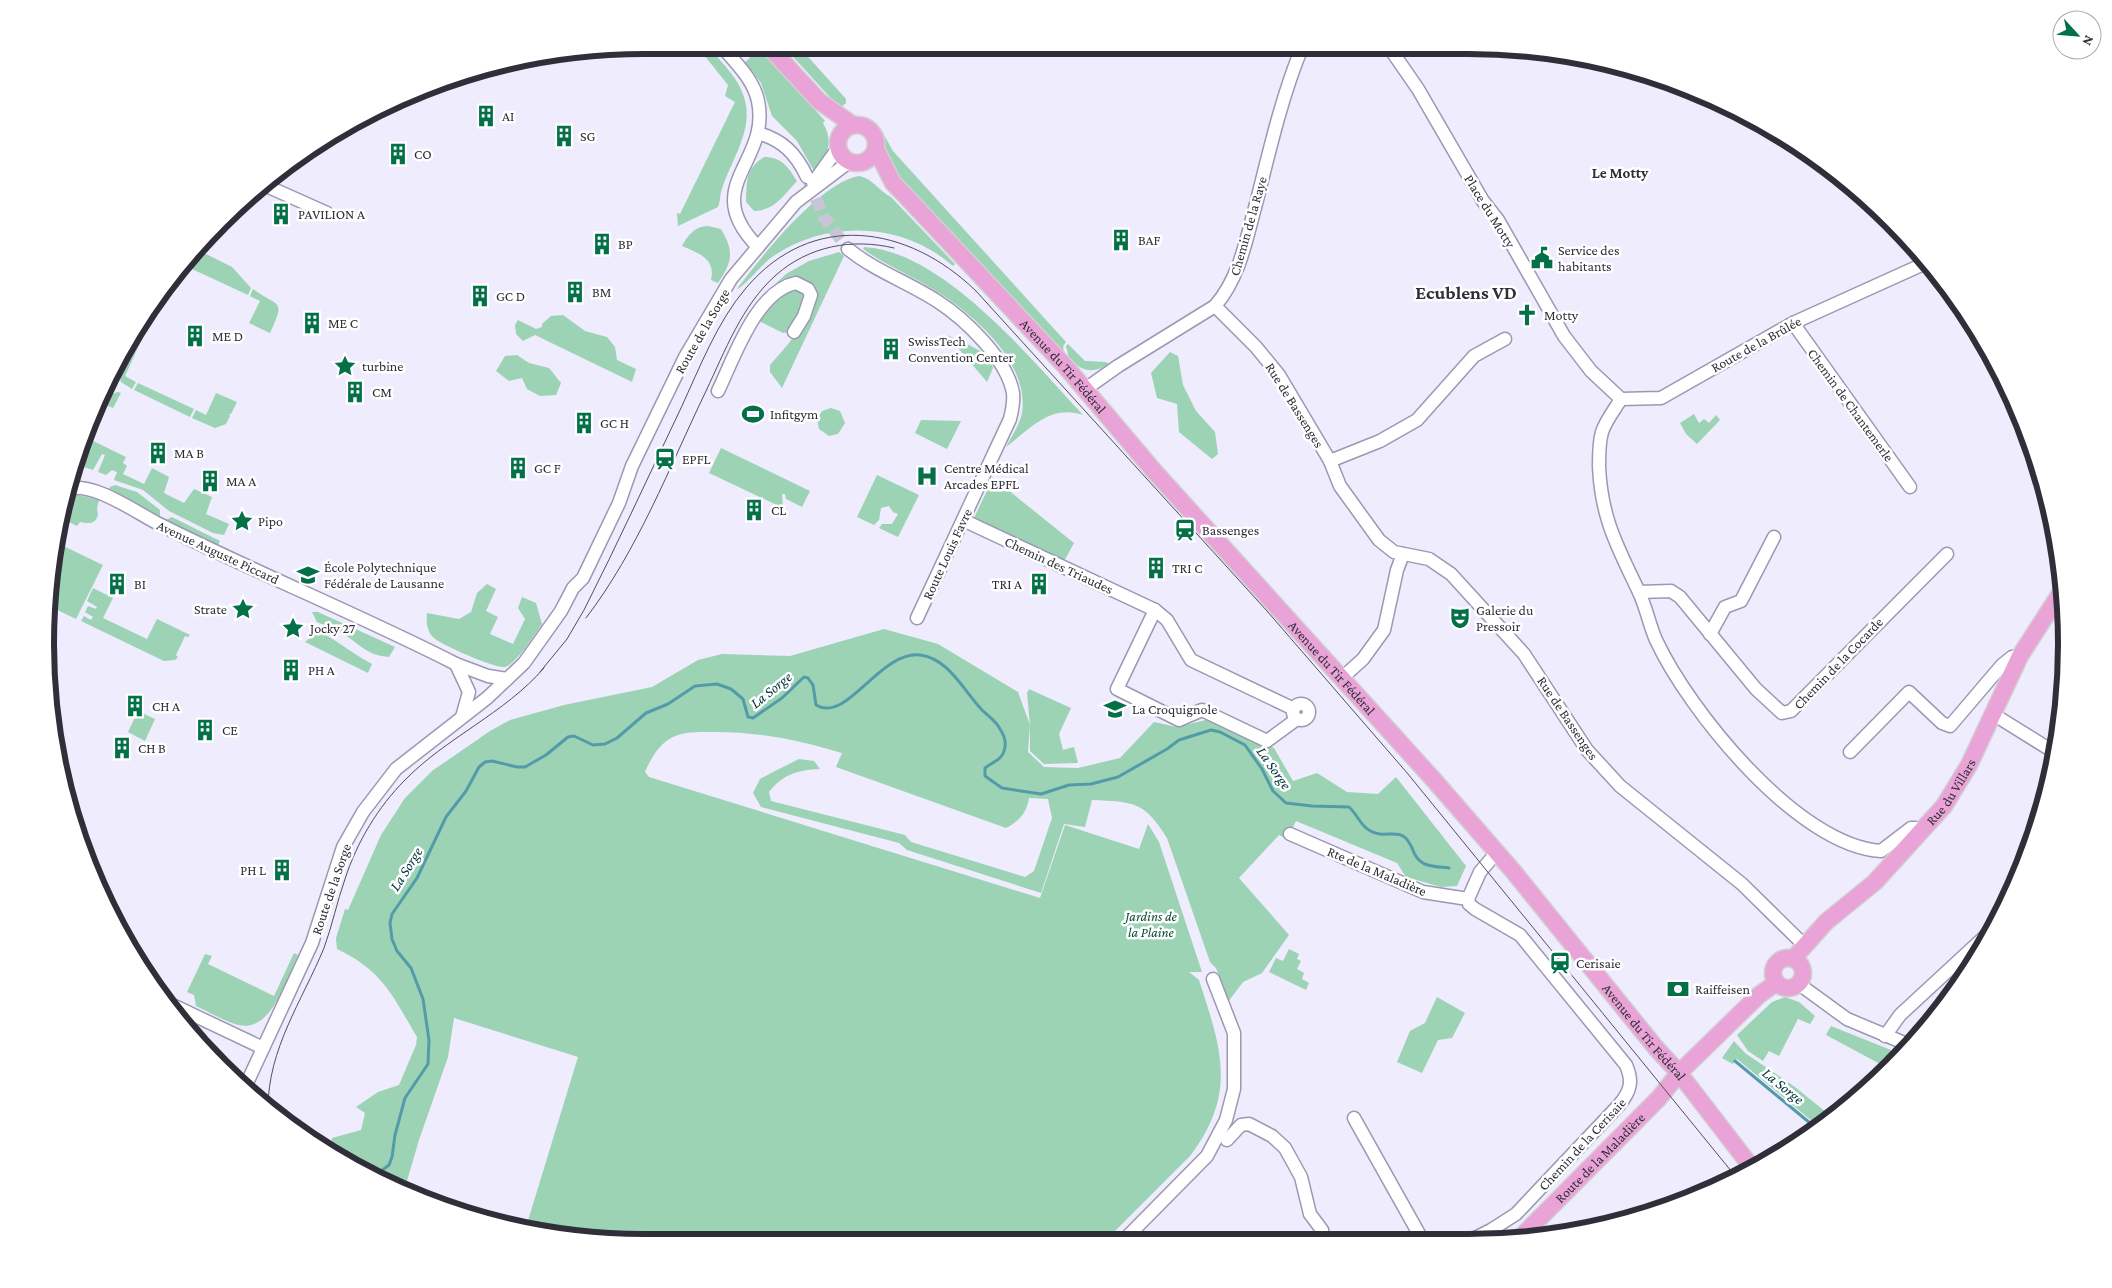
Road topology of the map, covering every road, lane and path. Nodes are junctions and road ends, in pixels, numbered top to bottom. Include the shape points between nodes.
1 (728, 54) edge
2 (776, 54) edge
3 (1301, 54) edge
4 (1394, 54) edge
5 (818, 101) junction
6 (853, 126) junction
7 (758, 133) junction
8 (838, 143) junction
9 (876, 149) junction
10 (854, 163) junction
11 (807, 177) tunnel mouth
12 (893, 183) junction
13 (270, 188) edge
14 (805, 193) junction
15 (327, 213) dead end
16 (758, 247) junction
17 (848, 250) tunnel mouth
18 (1920, 265) edge
19 (1215, 306) junction
20 (1793, 323) junction
21 (794, 332) dead end
22 (1505, 339) dead end
23 (1084, 390) junction
24 (718, 391) dead end
25 (1621, 399) junction
26 (1330, 461) junction
27 (1910, 487) dead end
28 (75, 488) edge
29 (963, 520) junction
30 (1774, 537) dead end
31 (1403, 554) junction
32 (1946, 554) dead end
33 (1639, 592) junction
34 (2056, 599) edge
35 (1153, 609) junction
36 (917, 618) dead end
37 (1710, 634) junction
38 (2020, 656) junction
39 (456, 664) junction
40 (1342, 678) junction
41 (507, 679) junction
42 (1993, 714) junction
43 (462, 717) junction
44 (2049, 749) edge
45 (1850, 752) dead end
46 (1922, 833) junction
47 (1290, 834) dead end
48 (1497, 852) junction
49 (1468, 899) junction
50 (1804, 944) junction
51 (1975, 946) edge
52 (1793, 958) junction
53 (1212, 979) dead end
54 (1776, 983) junction
55 (1799, 984) junction
56 (181, 1009) edge
57 (1885, 1036) junction
58 (1903, 1043) edge
59 (263, 1048) junction
60 (1679, 1073) junction
61 (248, 1081) edge
62 (1354, 1118) dead end
63 (1227, 1140) dead end
64 (1748, 1163) edge
65 (1527, 1231) edge
66 (1130, 1234) edge
67 (1319, 1234) edge
68 (1419, 1234) edge
69 (1483, 1234) edge

1 - 7 street via 754,89 758,102
2 - 5 main road
3 - 19 street, Chemin de la Raye via 1235,276
4 - 25 street, Place du Motty via 1418,89 1483,201 1498,220 1564,336 1591,371
5 - 6 main road
5 - 8 main road
6 - 8 main road via 846,129
6 - 9 main road via 863,126 872,132
7 - 11 street via 783,143 801,163
7 - 16 street via 740,173 733,204 739,225
8 - 10 main road via 842,156
8 - 14 street, Route de la Sorge
9 - 10 main road via 872,157
9 - 12 main road, Avenue du Tir Fédéral
10 - 12 main road, Avenue du Tir Fédéral
10 - 14 street, Route de la Sorge
12 - 23 main road, Avenue du Tir Fédéral
13 - 15 street
14 - 16 street, Route de la Sorge
16 - 41 street, Route de la Sorge via 731,279 685,357 623,486 601,520 561,611 524,663
17 - 29 street, Route Louis Favre via 937,301 955,315 992,353 1011,385 1010,419
18 - 20 street, Route de la Brûlée
19 - 23 street, Chemin de la Raye
19 - 26 street, Rue de Bassenges via 1256,347 1278,375
20 - 25 street, Route de la Brûlée via 1661,398
20 - 27 street, Chemin de Chantemerle
21 - 24 street via 811,295 808,288 794,283 781,290 753,318
22 - 26 street via 1474,356 1417,420 1380,441
23 - 40 main road, Avenue du Tir Fédéral
25 - 33 street via 1602,432 1600,482 1609,528
26 - 31 street, Rue de Bassenges via 1340,486 1368,527 1394,552
28 - 39 street, Avenue Auguste Piccard via 104,495
29 - 35 street, Chemin des Triaudes
29 - 36 street, Route Louis Favre
30 - 37 street via 1741,601 1725,607
31 - 40 street via 1384,630 1363,659
31 - 50 street, Rue de Bassenges via 1429,559 1462,585 1529,661 1587,750 1614,779 1742,884
32 - 37 street, Chemin de la Cocarde via 1792,711 1782,712 1756,689
33 - 37 street, Chemin de la Cocarde via 1654,590 1675,594
33 - 46 street via 1656,640 1692,701 1750,770 1781,798 1843,842 1881,851 1911,828
34 - 38 main road, Rue du Villars
35 - 35 street, Chemin des Triaudes via 1167,620 1191,660 1295,714 1267,741 1202,710 1179,720 1116,689
38 - 42 main road, Rue du Villars
38 - 45 street via 2012,657 2002,665 1950,726 1942,723 1908,692
39 - 41 street, Avenue Auguste Piccard
39 - 43 street via 468,692
40 - 48 main road, Avenue du Tir Fédéral
41 - 43 street, Route de la Sorge
42 - 44 street
42 - 46 main road, Rue du Villars via 1958,785
43 - 59 street, Route de la Sorge via 396,769 354,827 334,871 312,943
46 - 50 main road, Rue du Villars via 1875,882
47 - 49 street, Rte de la Maladière via 1423,892
48 - 49 street via 1480,872
48 - 60 main road, Avenue du Tir Fédéral
49 - 69 street, Chemin de la Cerisaie via 1475,909 1520,935 1619,1054 1631,1084 1628,1095 1508,1221
50 - 52 main road, Rue du Villars
51 - 57 street via 1900,1015
52 - 54 main road via 1783,958 1775,964 1772,974
52 - 55 main road via 1803,970
53 - 66 street via 1234,1033 1234,1089 1226,1120 1207,1156
54 - 55 main road via 1787,988
54 - 60 main road via 1759,995
55 - 57 street via 1847,1019
56 - 59 street
57 - 58 street
59 - 61 street, Route de la Sorge
60 - 64 main road, Avenue du Tir Fédéral
60 - 65 main road, Route de la Maladière via 1659,1098
62 - 68 street
63 - 67 street via 1241,1125 1249,1124 1272,1136 1285,1148 1301,1178 1310,1214

